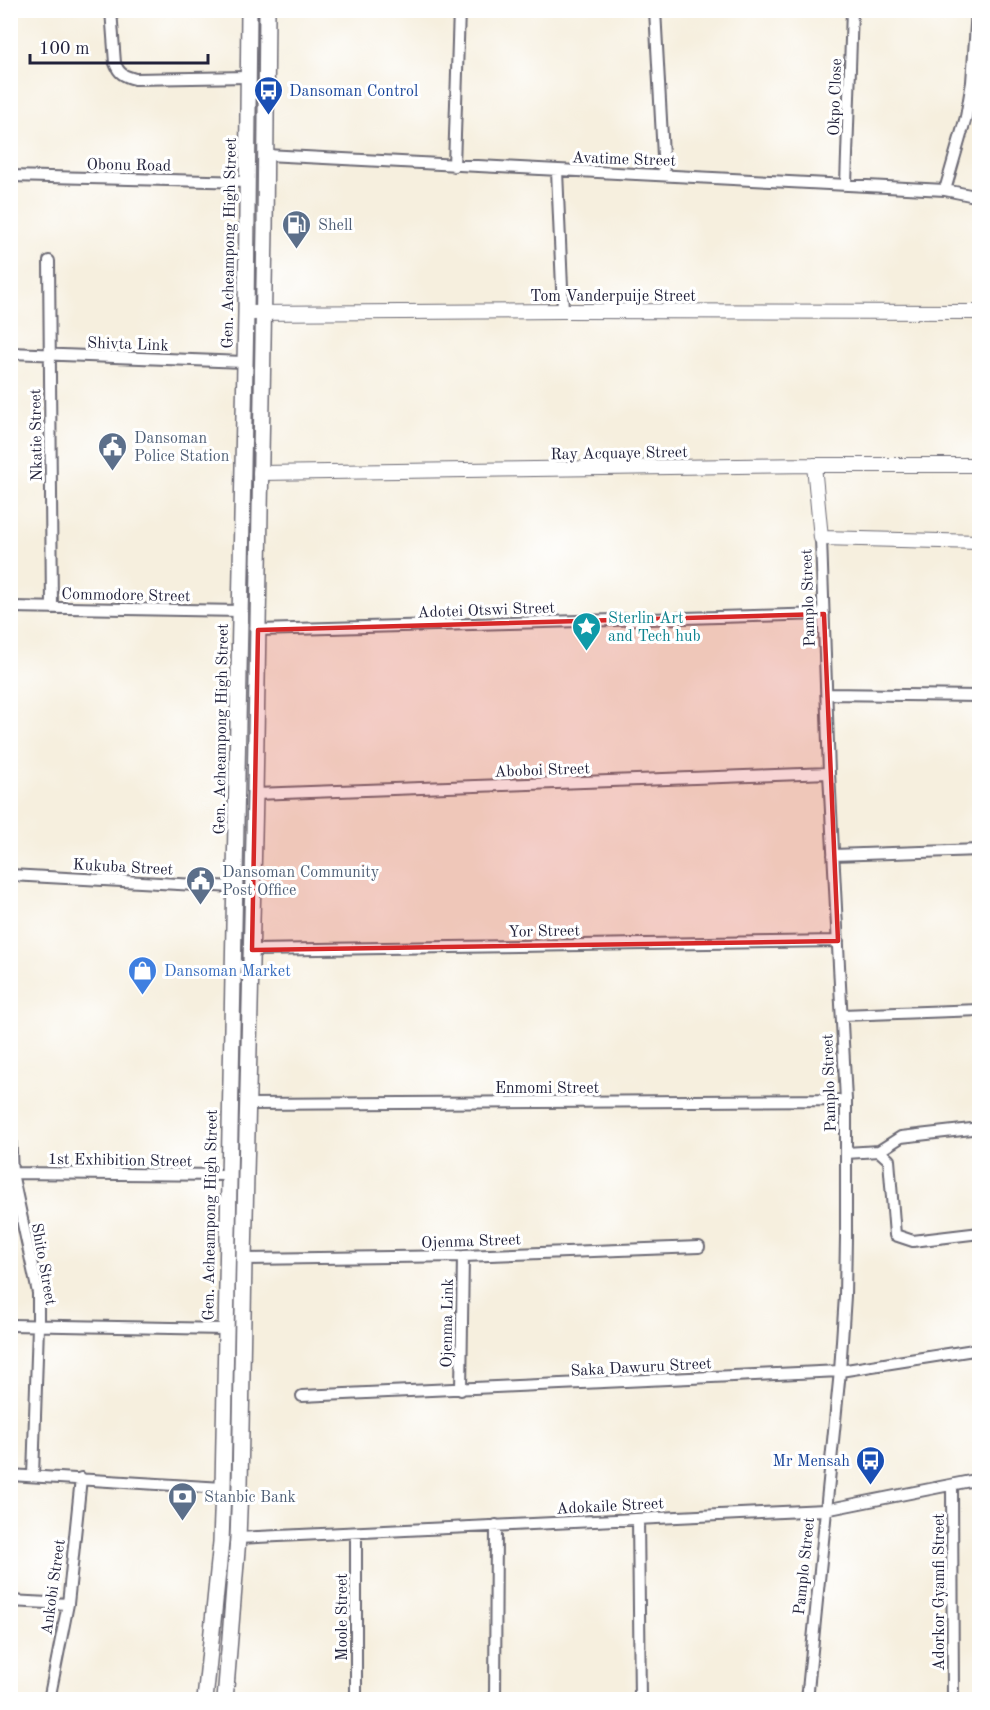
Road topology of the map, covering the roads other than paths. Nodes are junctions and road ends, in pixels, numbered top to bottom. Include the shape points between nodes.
1 (111, 10) edge
2 (249, 10) edge
3 (267, 10) edge
4 (459, 10) edge
5 (655, 10) edge
6 (852, 10) edge
7 (977, 10) edge
8 (248, 77) junction
9 (266, 155) junction
10 (454, 166) junction
11 (556, 171) junction
12 (664, 174) junction
13 (10, 176) edge
14 (248, 182) junction
15 (846, 184) junction
16 (945, 190) junction
17 (980, 197) edge
18 (49, 261) dead end
19 (563, 310) junction
20 (980, 312) edge
21 (246, 313) junction
22 (264, 313) junction
23 (10, 353) edge
24 (49, 355) junction
25 (244, 362) junction
26 (814, 465) junction
27 (980, 465) edge
28 (260, 473) junction
29 (821, 538) junction
30 (980, 542) edge
31 (10, 608) edge
32 (52, 608) junction
33 (241, 611) junction
34 (824, 614) junction
35 (258, 630) junction
36 (827, 694) junction
37 (980, 696) edge
38 (829, 773) junction
39 (255, 794) junction
40 (980, 850) edge
41 (833, 855) junction
42 (10, 875) edge
43 (234, 887) junction
44 (838, 941) junction
45 (252, 950) junction
46 (980, 1010) edge
47 (842, 1015) junction
48 (846, 1100) junction
49 (248, 1104) junction
50 (980, 1128) edge
51 (10, 1131) edge
52 (879, 1151) junction
53 (846, 1153) junction
54 (11, 1173) edge
55 (228, 1175) junction
56 (980, 1233) edge
57 (699, 1247) dead end
58 (463, 1256) junction
59 (244, 1259) junction
60 (10, 1325) edge
61 (39, 1326) junction
62 (225, 1329) junction
63 (980, 1348) edge
64 (840, 1371) junction
65 (461, 1390) junction
66 (302, 1396) dead end
67 (10, 1475) edge
68 (33, 1476) junction
69 (81, 1479) junction
70 (980, 1479) edge
71 (952, 1485) junction
72 (223, 1488) junction
73 (825, 1510) junction
74 (638, 1519) junction
75 (496, 1525) junction
76 (356, 1534) junction
77 (238, 1538) junction
78 (10, 1601) edge
79 (68, 1604) junction
80 (49, 1700) edge
81 (205, 1700) edge
82 (225, 1700) edge
83 (356, 1700) edge
84 (495, 1700) edge
85 (640, 1700) edge
86 (807, 1700) edge
87 (953, 1700) edge

1 - 8 street via 115,63 123,76
2 - 8 main road, Gen. Acheampong High Street
3 - 9 main road
4 - 10 street
5 - 12 street
6 - 15 street, Okpo Close
7 - 16 street via 966,117
8 - 14 main road, Gen. Acheampong High Street
9 - 10 street, Avatime Street
9 - 22 main road
10 - 11 street, Avatime Street
11 - 12 street, Avatime Street
11 - 19 street
12 - 15 street, Avatime Street
13 - 14 street, Obonu Road
14 - 21 main road, Gen. Acheampong High Street
15 - 16 street, Avatime Street
16 - 17 street, Avatime Street
18 - 24 street, Nkatie Street
19 - 20 street, Tom Vanderpuije Street
19 - 22 street, Tom Vanderpuije Street
21 - 22 street, Tom Vanderpuije Street
21 - 25 main road, Gen. Acheampong High Street
22 - 28 main road
23 - 24 street, Shivta Link
24 - 25 street, Shivta Link
24 - 32 street, Nkatie Street
25 - 33 main road, Gen. Acheampong High Street
26 - 27 street, Ray Acquaye Street
26 - 28 street, Ray Acquaye Street
26 - 29 street, Pamplo Street
28 - 35 main road
29 - 30 street
29 - 34 street, Pamplo Street
31 - 32 street, Commodore Street
32 - 33 street, Commodore Street
33 - 43 main road, Gen. Acheampong High Street
34 - 35 street, Adotei Otswi Street
34 - 36 street, Pamplo Street
35 - 39 main road
36 - 37 street
36 - 38 street, Pamplo Street
38 - 39 street, Aboboi Street
38 - 41 street, Pamplo Street
39 - 45 main road
40 - 41 street
41 - 44 street, Pamplo Street
42 - 43 street, Kukuba Street
43 - 55 main road, Gen. Acheampong High Street
44 - 45 street, Yor Street
44 - 47 street, Pamplo Street
45 - 49 main road
46 - 47 street
47 - 48 street, Pamplo Street
48 - 49 street, Enmomi Street
48 - 53 street, Pamplo Street
49 - 59 main road
50 - 52 street via 901,1137
51 - 54 street, Shito Street
52 - 53 street
52 - 56 street via 889,1160 895,1235 912,1241
53 - 64 street, Pamplo Street
54 - 55 street, 1st Exhibition Street
54 - 61 street, Shito Street via 38,1293
55 - 62 main road, Gen. Acheampong High Street
57 - 58 street, Ojenma Street
58 - 59 street, Ojenma Street
58 - 65 street, Ojenma Link
59 - 77 main road
60 - 61 street
61 - 62 street
61 - 68 street, Shito Street
62 - 72 main road, Gen. Acheampong High Street
63 - 64 street, Saka Dawuru Street
64 - 65 street, Saka Dawuru Street
64 - 73 street, Pamplo Street
65 - 66 street, Saka Dawuru Street
67 - 68 street
68 - 69 street
69 - 72 street
69 - 79 street, Ankobi Street
70 - 71 street, Adokaile Street
71 - 73 street, Adokaile Street
71 - 87 street, Adorkor Gyamfi Street
72 - 81 main road, Gen. Acheampong High Street
73 - 74 street, Adokaile Street
73 - 86 street, Pamplo Street
74 - 75 street, Adokaile Street
74 - 85 street
75 - 76 street, Adokaile Street
75 - 84 street
76 - 77 street, Adokaile Street
76 - 83 street, Moole Street
77 - 82 main road
78 - 79 street
79 - 80 street, Ankobi Street

